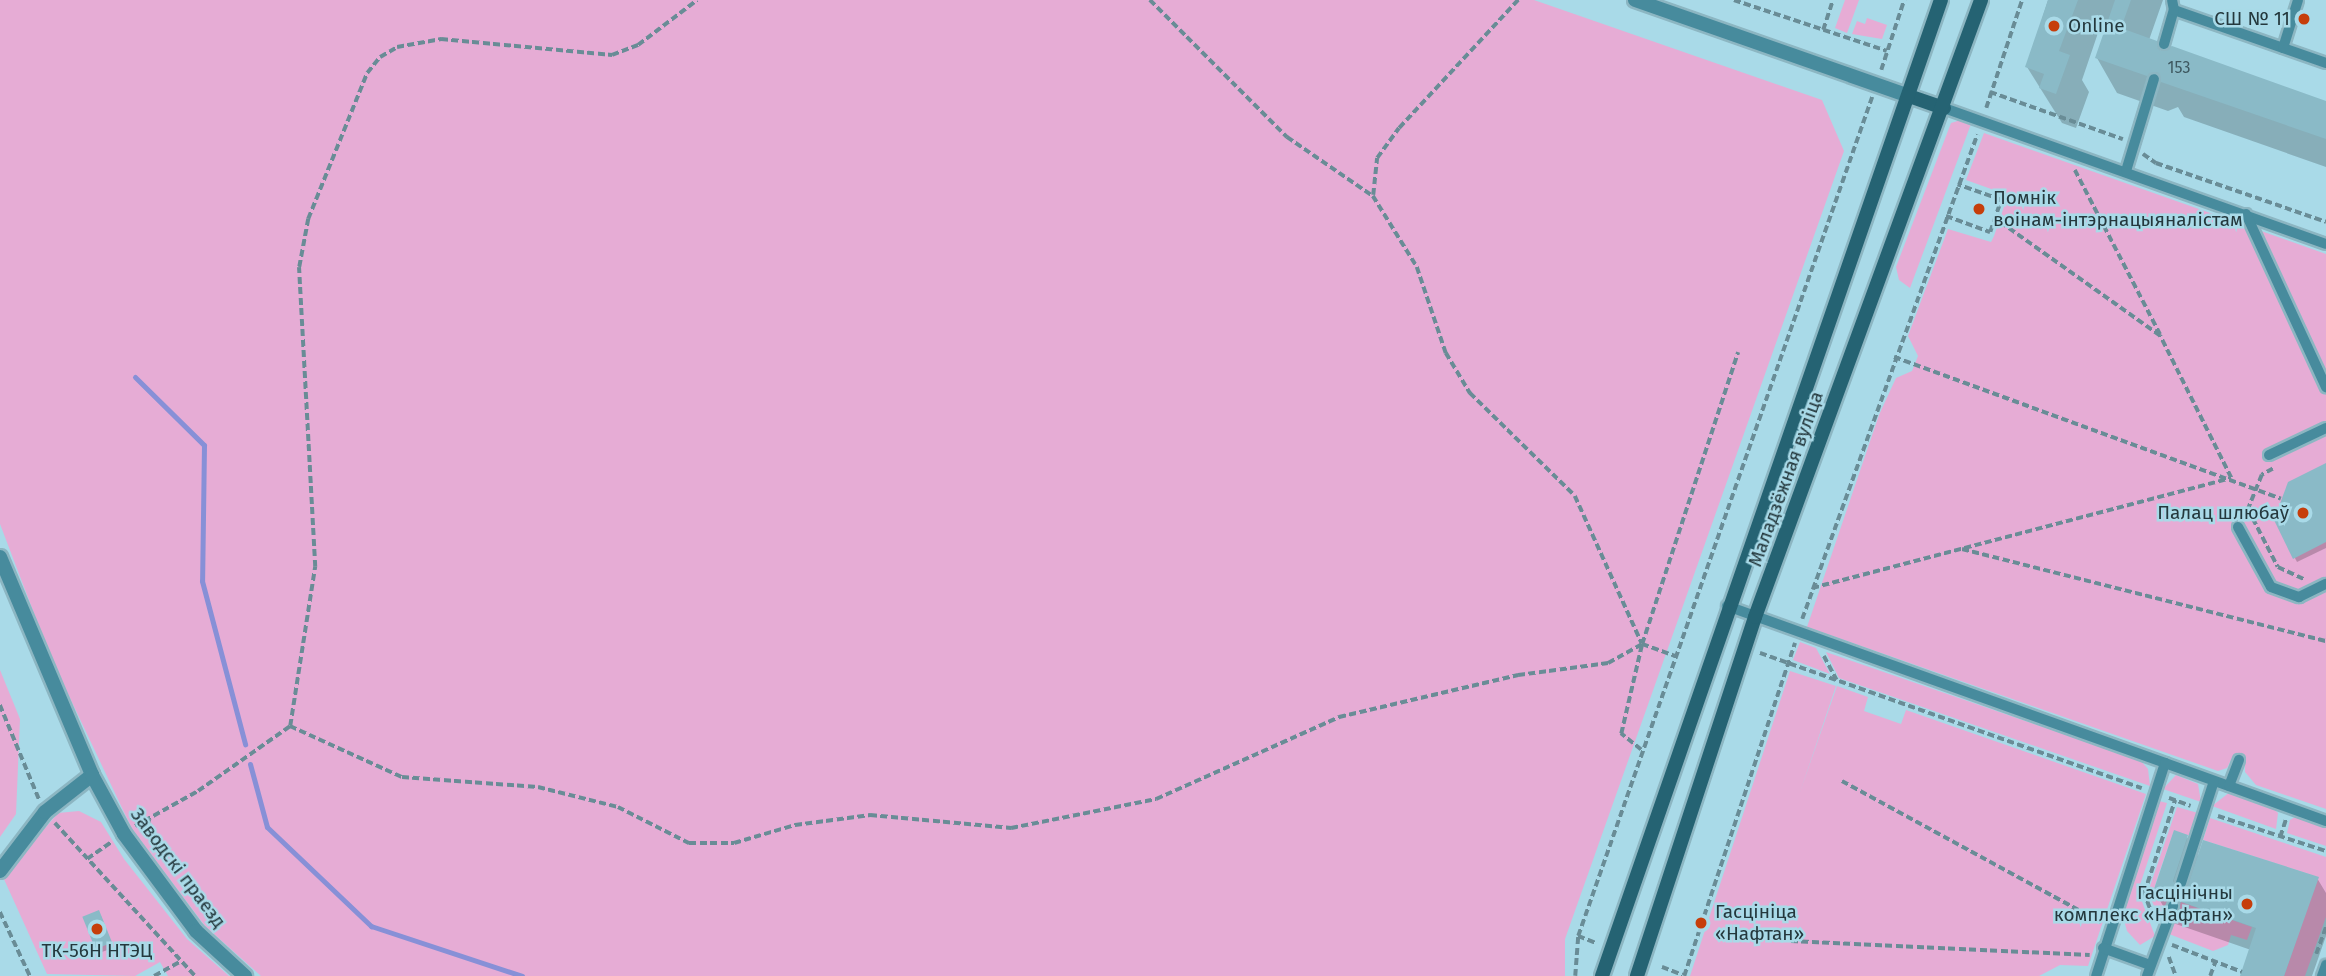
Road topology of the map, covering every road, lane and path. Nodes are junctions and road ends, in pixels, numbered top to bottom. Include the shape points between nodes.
1 (697, 0) edge
2 (1150, 0) edge
3 (1518, 0) edge
4 (1635, 0) edge
5 (1734, 0) edge
6 (1833, 0) edge
7 (1904, 0) edge
8 (1941, 0) edge
9 (1981, 0) edge
10 (2022, 0) edge
11 (2298, 0) edge
12 (1653, 3) edge
13 (2173, 5) edge
14 (1823, 30) junction
15 (2164, 44) dead end
16 (2283, 48) junction
17 (1887, 51) junction
18 (2326, 63) edge
19 (2154, 79) dead end
20 (1876, 84) junction
21 (1990, 92) junction
22 (1909, 96) junction
23 (1944, 108) junction
24 (1982, 121) junction
25 (2133, 147) junction
26 (2072, 164) dead end
27 (2126, 171) junction
28 (1958, 185) junction
29 (1373, 196) junction
30 (2246, 214) junction
31 (1946, 216) junction
32 (1994, 218) junction
33 (2326, 222) edge
34 (2326, 244) edge
35 (2161, 336) junction
36 (1738, 352) dead end
37 (1894, 357) junction
38 (2324, 382) edge
39 (2326, 428) edge
40 (2269, 456) dead end
41 (2284, 465) dead end
42 (2231, 478) junction
43 (2256, 489) junction
44 (2281, 499) dead end
45 (2238, 527) dead end
46 (1961, 549) junction
47 (0, 557) edge
48 (2315, 574) dead end
49 (2326, 584) edge
50 (1812, 588) junction
51 (1727, 606) junction
52 (1755, 617) junction
53 (1798, 633) junction
54 (1814, 639) junction
55 (2326, 641) edge
56 (1642, 644) junction
57 (1745, 647) junction
58 (1675, 656) junction
59 (1788, 664) junction
60 (1838, 682) junction
61 (0, 705) edge
62 (290, 726) junction
63 (1642, 751) junction
64 (2238, 760) dead end
65 (2165, 763) junction
66 (92, 775) junction
67 (1842, 781) dead end
68 (2214, 781) junction
69 (2229, 786) junction
70 (2155, 792) junction
71 (2175, 800) junction
72 (2204, 811) junction
73 (45, 812) junction
74 (2326, 821) edge
75 (124, 834) junction
76 (2326, 851) edge
77 (87, 859) junction
78 (0, 871) edge
79 (2181, 883) dead end
80 (2173, 906) dead end
81 (0, 912) edge
82 (2110, 927) junction
83 (2326, 927) edge
84 (1578, 936) junction
85 (2161, 938) junction
86 (1791, 941) dead end
87 (1600, 944) dead end
88 (2102, 952) junction
89 (179, 962) junction
90 (2215, 962) junction
91 (2313, 964) dead end
92 (2326, 965) edge
93 (1662, 967) dead end
94 (2149, 971) edge
95 (2242, 972) dead end
96 (30, 976) edge
97 (154, 976) edge
98 (195, 976) edge
99 (245, 976) edge
100 (1576, 976) edge
101 (1602, 976) edge
102 (1637, 976) edge
103 (1684, 976) edge
104 (2096, 976) edge
105 (2176, 976) edge
106 (2210, 976) edge
107 (2322, 976) edge

1 - 62 path via 647,39 612,55 441,39 397,47 380,57 367,73 309,219 299,267 315,567
2 - 29 path via 1287,137
3 - 29 path via 1399,128 1377,158
4 - 12 street
5 - 14 path
6 - 14 path
7 - 17 path
8 - 22 main road, Маладзёжная вуліца
9 - 23 main road, Маладзёжная вуліца
10 - 21 path
11 - 16 lane
12 - 20 street
13 - 15 lane
13 - 16 lane
14 - 17 path
16 - 18 lane
17 - 20 path
19 - 25 lane
20 - 22 street
20 - 58 path
21 - 24 path
21 - 25 path via 2119,136
22 - 23 main road
22 - 51 main road, Маладзёжная вуліца
23 - 24 lane
23 - 52 main road, Маладзёжная вуліца
24 - 27 lane
24 - 28 path
25 - 27 lane
25 - 33 path via 2155,163
26 - 35 path
27 - 30 lane
28 - 31 path
28 - 32 path via 2001,200
29 - 56 path via 1417,267 1446,353 1469,393 1575,496
30 - 34 lane
30 - 38 lane
31 - 32 path via 1990,232
31 - 37 path
32 - 35 path
35 - 42 path
36 - 56 path
37 - 42 path
37 - 50 path
39 - 40 lane
41 - 43 path via 2262,475
42 - 43 path
42 - 46 path
43 - 44 path
43 - 48 path via 2249,509 2278,567 2304,579
45 - 49 lane via 2270,587 2299,597
46 - 50 path
46 - 55 path
47 - 66 street, Заводскі праезд
50 - 53 path
51 - 52 lane
51 - 101 main road, Маладзёжная вуліца
52 - 53 lane
52 - 57 main road, Маладзёжная вуліца
53 - 54 lane
53 - 59 path
54 - 60 path
54 - 65 lane
56 - 58 path
56 - 62 path via 1608,663 1518,675 1339,717 1156,799 1011,828 870,815 795,825 734,844 688,843 618,807 538,787 402,777
56 - 63 path via 1622,734
57 - 59 path
57 - 102 main road, Маладзёжная вуліца
58 - 63 path
59 - 60 path
59 - 103 path
60 - 70 path
61 - 73 path
62 - 75 path via 198,791
63 - 84 path
64 - 69 lane
65 - 68 lane
65 - 70 lane
66 - 73 street
66 - 75 street, Заводскі праезд
67 - 82 path
68 - 69 lane
68 - 72 lane
69 - 74 lane
70 - 71 path
70 - 82 lane
71 - 72 path
71 - 85 path via 2144,893
72 - 76 path
72 - 79 lane
73 - 77 path
73 - 78 street
75 - 77 path
75 - 99 street, Заводскі праезд via 196,931
77 - 89 path
80 - 85 lane
81 - 96 path
82 - 88 lane
83 - 91 path
84 - 87 path
84 - 100 path
85 - 94 lane
86 - 88 path
88 - 94 lane
88 - 104 lane
89 - 97 path
89 - 98 path
90 - 95 path
90 - 105 path via 2162,942
90 - 106 path
92 - 107 lane
93 - 103 path

